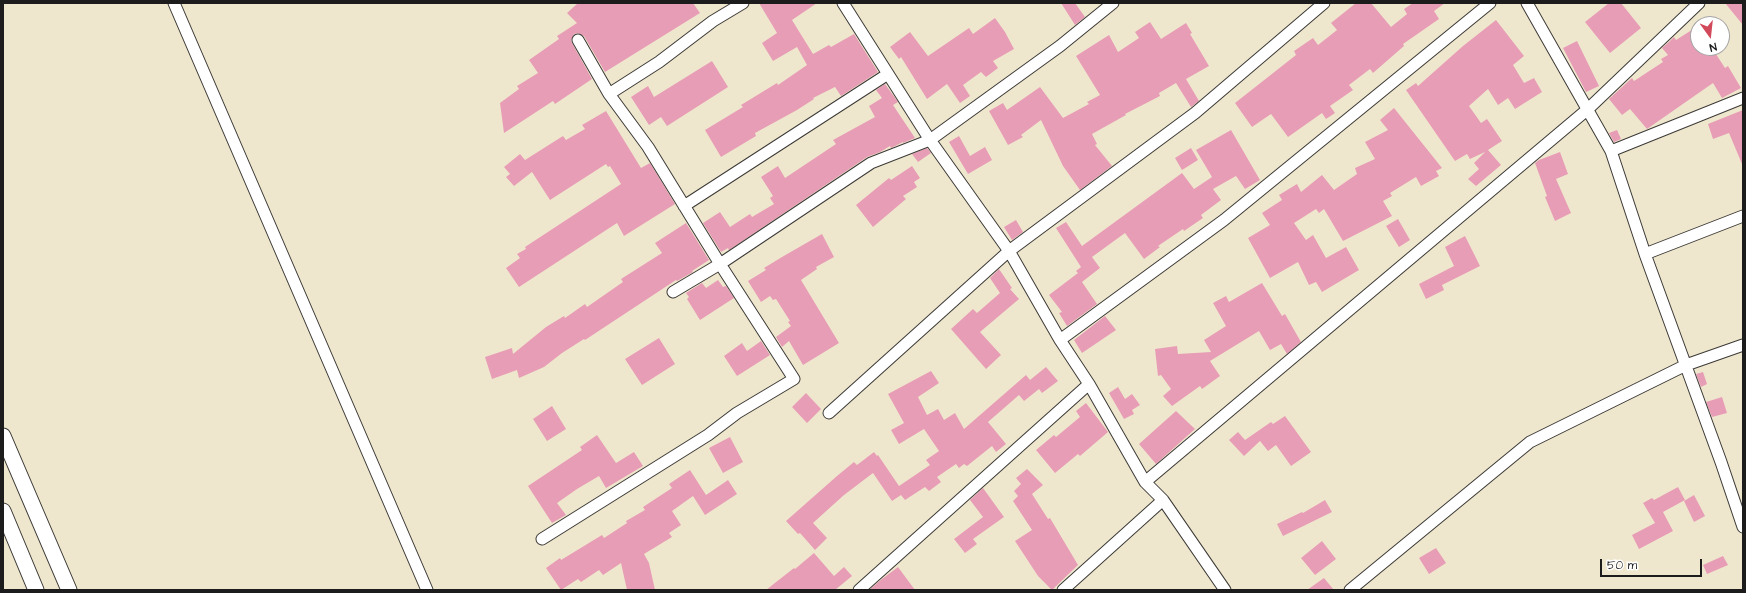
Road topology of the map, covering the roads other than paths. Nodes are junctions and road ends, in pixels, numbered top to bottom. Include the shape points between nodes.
1 (174, 3) edge
2 (743, 3) edge
3 (843, 3) edge
4 (1113, 3) edge
5 (1324, 3) edge
6 (1490, 3) edge
7 (1527, 3) edge
8 (1700, 3) edge
9 (578, 40) dead end
10 (888, 74) junction
11 (609, 94) junction
12 (1743, 98) edge
13 (1588, 109) junction
14 (930, 140) junction
15 (1611, 151) junction
16 (684, 206) junction
17 (1743, 216) edge
18 (1009, 251) junction
19 (1645, 254) junction
20 (720, 264) junction
21 (673, 292) dead end
22 (1060, 340) junction
23 (1743, 345) edge
24 (1686, 365) junction
25 (1089, 384) junction
26 (829, 413) dead end
27 (3, 436) edge
28 (1145, 482) junction
29 (1163, 500) junction
30 (3, 511) edge
31 (1743, 527) edge
32 (542, 539) dead end
33 (36, 590) edge
34 (69, 590) edge
35 (427, 590) edge
36 (859, 590) edge
37 (1063, 590) edge
38 (1225, 590) edge
39 (1350, 590) edge

1 - 35 street
2 - 11 street
3 - 10 street
4 - 14 street via 1060,46
5 - 18 street via 1195,113
6 - 22 street via 1224,220
7 - 13 street
8 - 13 street
9 - 11 street
10 - 14 street
10 - 16 street
11 - 16 street via 648,147
12 - 15 street
13 - 15 street
13 - 28 street
14 - 18 street
14 - 20 street via 871,163
15 - 19 street
16 - 20 street
17 - 19 street
18 - 22 street
18 - 26 street
19 - 24 street
20 - 21 street
20 - 32 street via 794,379
22 - 25 street
23 - 24 street
24 - 31 street
24 - 39 street via 1530,442
25 - 28 street
25 - 36 street
27 - 34 street
28 - 29 street
29 - 37 street
29 - 38 street
30 - 33 street

